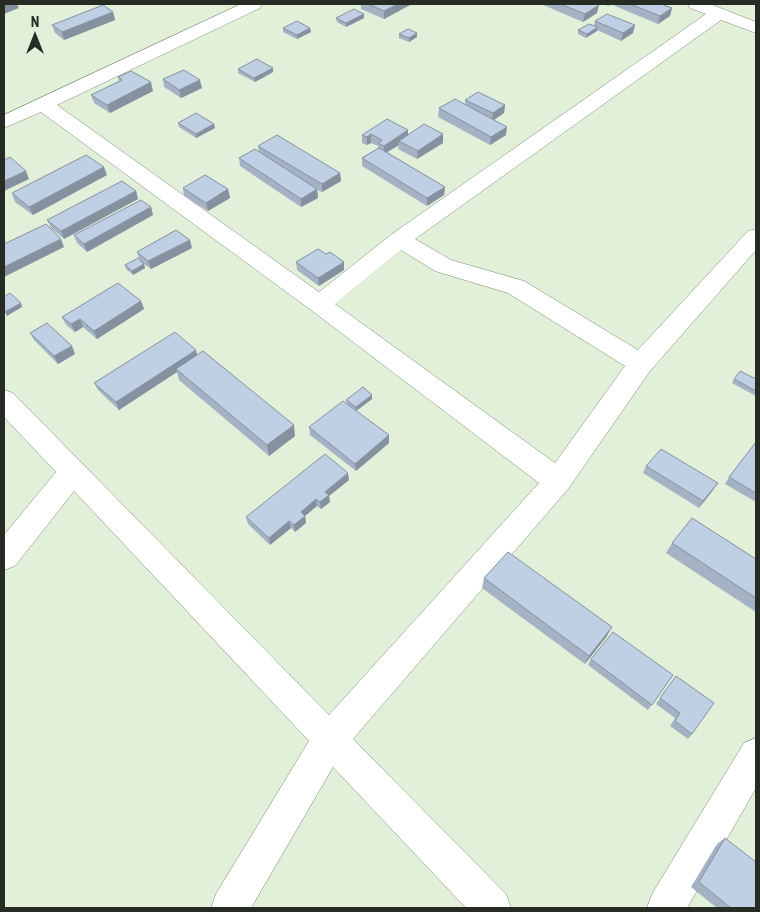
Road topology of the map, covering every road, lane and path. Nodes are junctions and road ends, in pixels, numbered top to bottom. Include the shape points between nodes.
1 (254, 4) edge
2 (696, 4) edge
3 (720, 14) junction
4 (756, 28) edge
5 (43, 104) junction
6 (4, 122) edge
7 (756, 236) edge
8 (400, 239) junction
9 (320, 304) junction
10 (641, 364) junction
11 (4, 400) edge
12 (73, 472) junction
13 (558, 481) junction
14 (4, 557) edge
15 (330, 739) junction
16 (756, 755) edge
17 (230, 908) edge
18 (492, 908) edge
19 (666, 908) edge

1 - 5 street
2 - 3 street
3 - 4 street
3 - 8 street
5 - 6 street
5 - 9 street
7 - 10 street
8 - 9 street
8 - 10 street via 433,261 516,287
9 - 13 street
10 - 13 street
11 - 12 street
12 - 14 street
12 - 15 street
13 - 15 street
15 - 17 street
15 - 18 street
16 - 19 street

